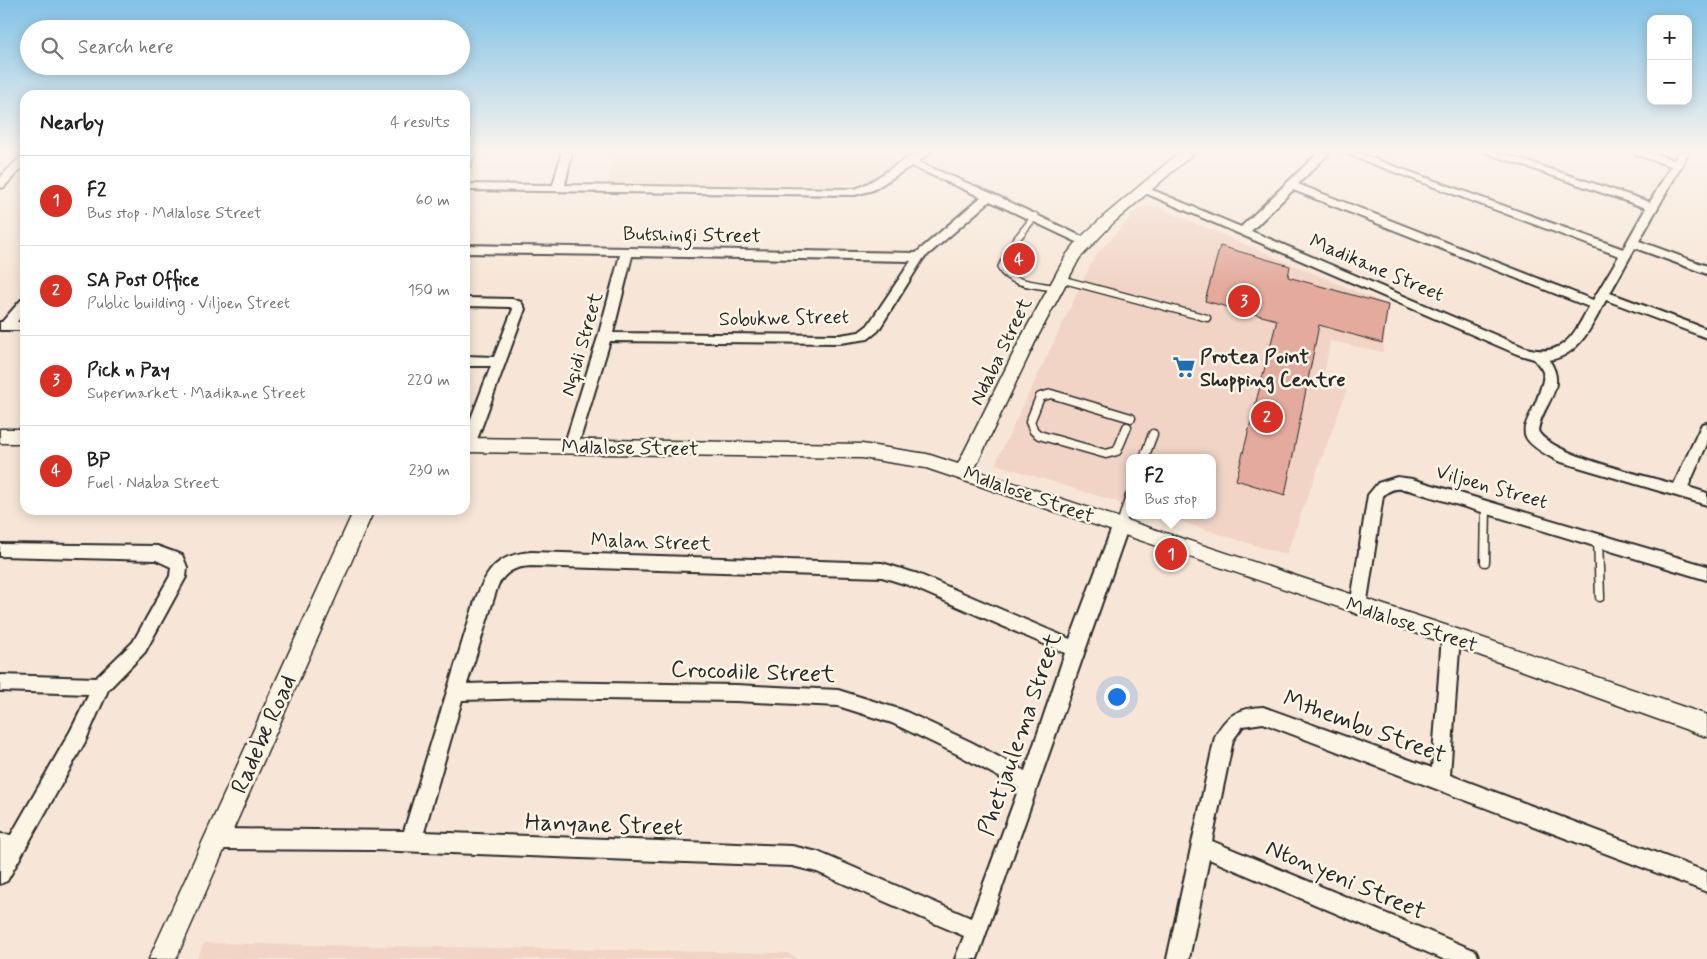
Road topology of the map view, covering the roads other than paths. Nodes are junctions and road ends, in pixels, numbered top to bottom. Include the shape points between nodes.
1 (988, 197) edge
2 (991, 197) edge
3 (1136, 197) edge
4 (1160, 197) edge
5 (1278, 197) edge
6 (1322, 197) edge
7 (1469, 197) edge
8 (1620, 197) edge
9 (1659, 197) edge
10 (1653, 208) junction
11 (1035, 216) junction
12 (1243, 232) junction
13 (1085, 241) junction
14 (1634, 243) junction
15 (470, 249) edge
16 (627, 252) junction
17 (1626, 254) junction
18 (919, 257) junction
19 (1707, 270) edge
20 (1058, 283) junction
21 (1601, 301) junction
22 (470, 302) edge
23 (20, 308) edge
24 (1207, 318) dead end
25 (3, 326) edge
26 (20, 326) edge
27 (1707, 334) edge
28 (605, 337) junction
29 (1540, 356) junction
30 (470, 361) edge
31 (500, 362) junction
32 (1131, 418) dead end
33 (1127, 427) dead end
34 (1707, 428) edge
35 (1153, 434) dead end
36 (470, 435) edge
37 (0, 436) edge
38 (20, 436) edge
39 (470, 445) edge
40 (571, 446) junction
41 (1146, 454) edge
42 (964, 472) junction
43 (1679, 490) junction
44 (1707, 499) edge
45 (1486, 507) junction
46 (1126, 509) edge
47 (362, 515) edge
48 (1121, 525) junction
49 (1598, 539) junction
50 (0, 550) edge
51 (1485, 562) dead end
52 (1707, 573) edge
53 (1600, 597) dead end
54 (1358, 607) junction
55 (1451, 636) junction
56 (1075, 650) junction
57 (0, 683) edge
58 (100, 686) junction
59 (455, 692) junction
60 (1707, 726) edge
61 (1440, 780) junction
62 (1030, 784) junction
63 (216, 839) junction
64 (411, 841) junction
65 (8, 845) edge
66 (1203, 847) junction
67 (0, 874) edge
68 (1707, 882) edge
69 (976, 931) junction
70 (162, 959) edge
71 (966, 959) edge
72 (1178, 959) edge
73 (1468, 959) edge

1 - 18 street, Sobukwe Street
2 - 11 street
3 - 13 street, Ndaba Street
4 - 12 street, Madikane Street
5 - 12 street
6 - 21 street
7 - 17 street
8 - 10 street
9 - 10 street
10 - 14 street
11 - 13 street
11 - 20 lane via 1012,244 1000,264 1000,270 1013,278
12 - 29 street, Madikane Street
13 - 20 street, Ndaba Street
14 - 17 street
14 - 19 street
15 - 16 street, Butshingi Street
16 - 18 street, Butshingi Street
16 - 28 street, Nqidi Street
17 - 21 street
18 - 28 street, Sobukwe Street via 873,328 858,337
20 - 24 lane
20 - 42 street, Ndaba Street
21 - 27 street
21 - 29 street via 1579,336 1565,351 1554,356
22 - 31 street, Mdlalose Street via 509,303 518,307
23 - 25 street
25 - 26 street
28 - 40 street, Nqidi Street
29 - 43 street via 1549,370 1550,381 1532,424 1537,441 1563,457
30 - 31 street
31 - 36 street, Mdlalose Street
32 - 33 lane via 1051,394 1040,397 1030,422 1039,435 1106,454 1117,451
34 - 43 street
35 - 41 lane
37 - 38 street
39 - 40 street, Mdlalose Street
40 - 42 street, Mdlalose Street via 874,452 908,456
42 - 48 street, Mdlalose Street
43 - 44 street
45 - 49 street, Viljoen Street
45 - 51 lane
45 - 54 street, Viljoen Street via 1407,483 1390,484 1380,489 1375,498
46 - 48 lane
47 - 63 street, Radebe Road
48 - 54 street, Mdlalose Street
48 - 56 street, Phetjaulema Street
49 - 52 street, Viljoen Street
49 - 53 lane
50 - 58 street via 157,553 176,560 178,577 151,627 126,661
54 - 55 street, Mdlalose Street
55 - 60 street, Mdlalose Street
55 - 61 street
56 - 59 street, Malan Street via 948,593 882,570 523,559 502,567 491,582
56 - 62 street, Phetjaulema Street
57 - 58 street
58 - 65 street via 90,715
59 - 62 street, Crocodile Street via 736,693 838,698 896,716
59 - 64 street, Malan Street
61 - 66 street, Mthembu Street via 1263,716 1242,717 1233,723 1224,737
61 - 68 street, Mthembu Street
62 - 69 street, Phetjaulema Street
63 - 64 street, Hanyane Street
63 - 70 street, Radebe Road
64 - 69 street, Hanyane Street via 792,856 818,862
65 - 67 street
66 - 72 street, Mthembu Street
66 - 73 street, Ntonyeni Street
69 - 71 street, Phetjaulema Street

